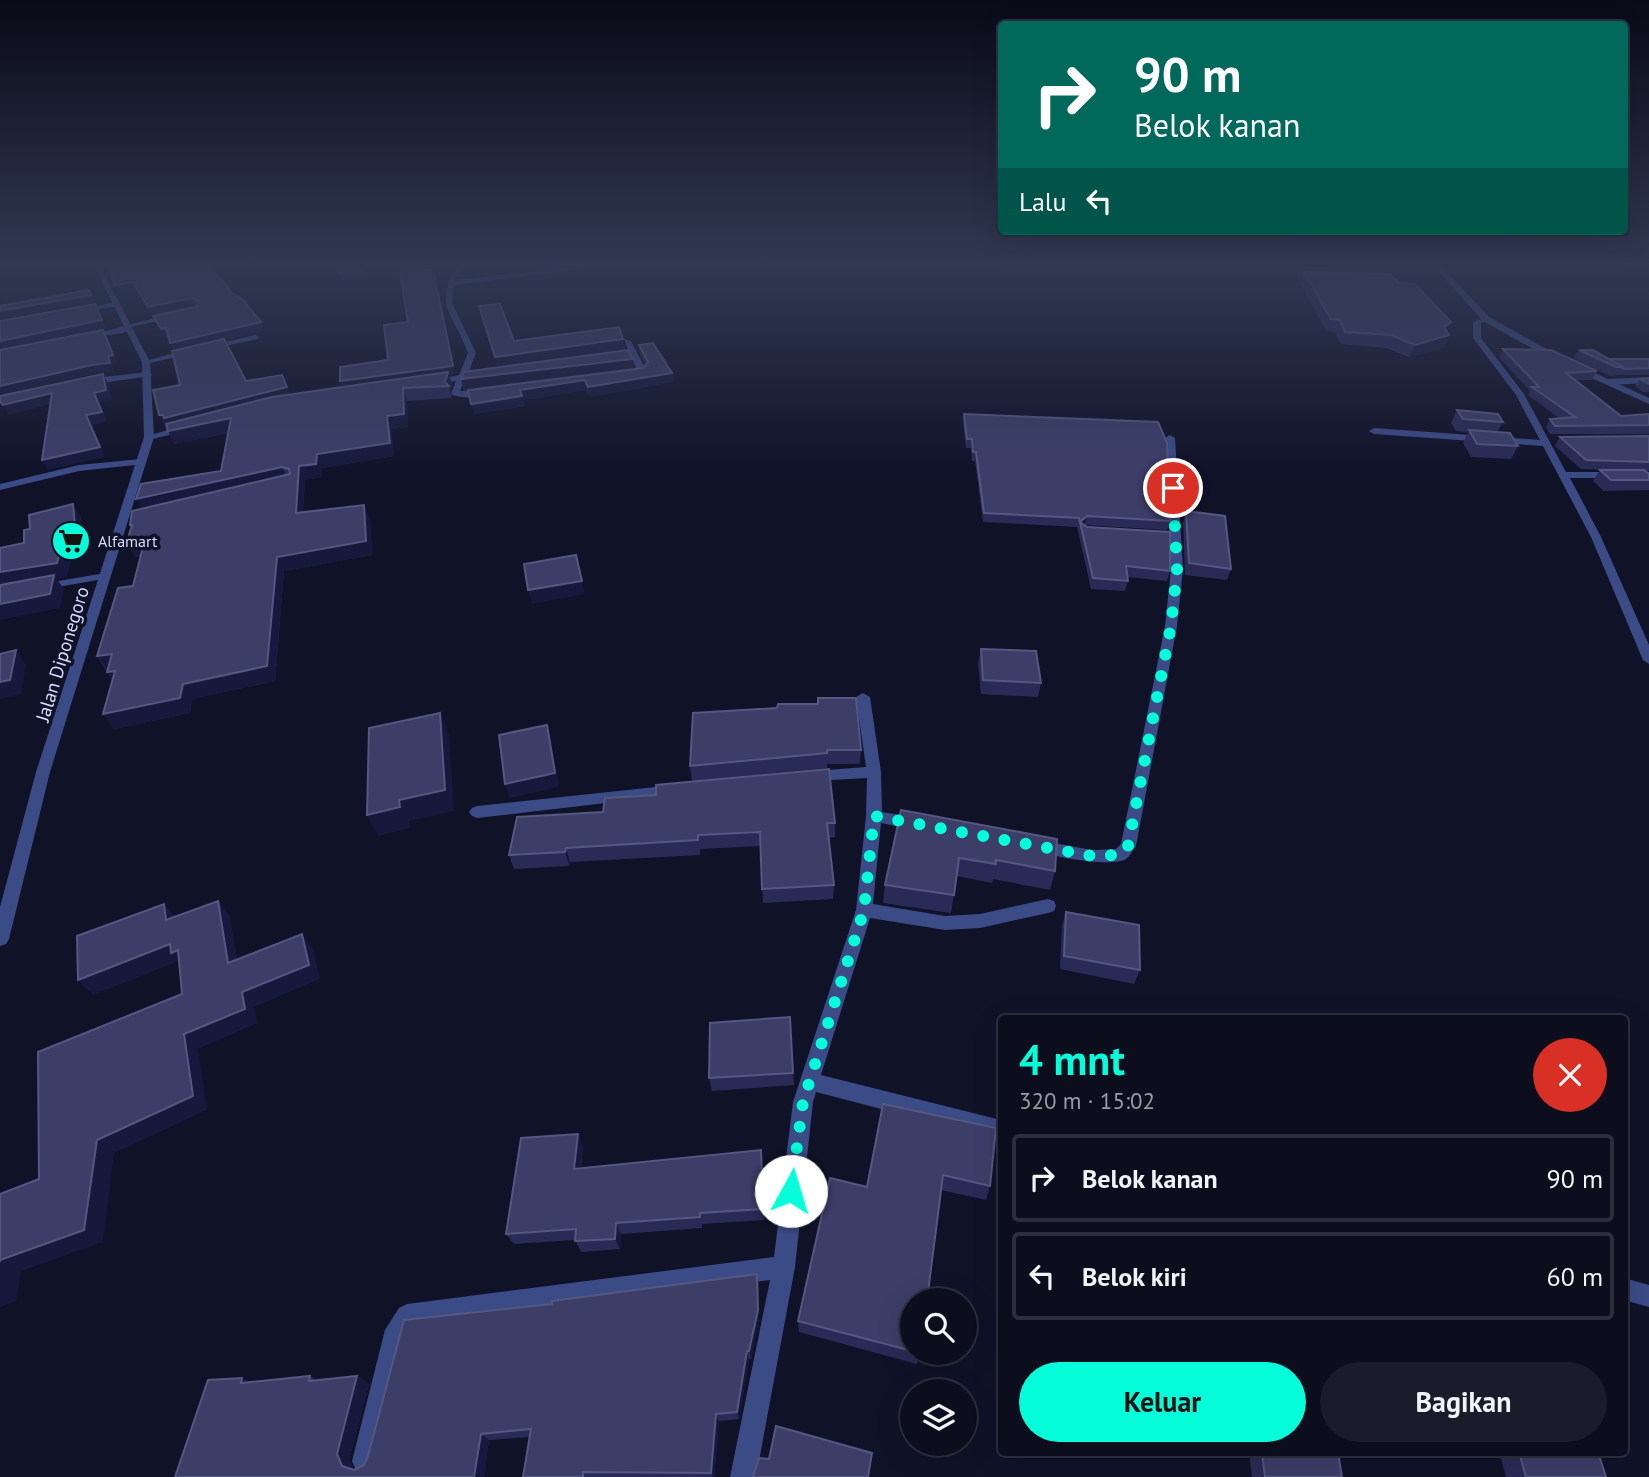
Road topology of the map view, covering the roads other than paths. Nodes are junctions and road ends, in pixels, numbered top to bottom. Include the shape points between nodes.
1 (94, 335) edge
2 (132, 335) edge
3 (463, 335) edge
4 (1476, 335) edge
5 (1513, 335) edge
6 (255, 337) dead end
7 (77, 339) edge
8 (626, 341) dead end
9 (634, 354) junction
10 (608, 358) edge
11 (147, 368) junction
12 (489, 373) edge
13 (463, 377) junction
14 (624, 377) edge
15 (1649, 380) edge
16 (1608, 382) junction
17 (423, 383) edge
18 (74, 384) edge
19 (492, 393) edge
20 (1649, 401) edge
21 (200, 424) edge
22 (1374, 431) dead end
23 (149, 437) junction
24 (1170, 439) dead end
25 (1557, 440) edge
26 (1545, 442) junction
27 (141, 462) junction
28 (1563, 475) junction
29 (1649, 475) edge
30 (0, 487) edge
31 (105, 576) junction
32 (26, 590) edge
33 (1649, 660) edge
34 (863, 697) dead end
35 (874, 772) junction
36 (799, 778) edge
37 (690, 788) edge
38 (477, 812) dead end
39 (874, 816) junction
40 (929, 826) edge
41 (1024, 843) edge
42 (1048, 906) dead end
43 (864, 910) junction
44 (0, 939) edge
45 (810, 1081) junction
46 (998, 1129) edge
47 (784, 1267) junction
48 (1628, 1290) edge
49 (1649, 1296) edge
50 (365, 1461) edge
51 (743, 1477) edge

1 - 7 street
2 - 11 street, Jalan Diponegoro
3 - 13 street via 472,354
4 - 26 street via 1515,386
5 - 16 street
6 - 11 street
8 - 9 street
9 - 10 street
9 - 14 street via 643,373
11 - 18 street
11 - 23 street, Jalan Diponegoro
12 - 13 street
13 - 17 street
13 - 19 street via 457,396
15 - 16 street
16 - 20 street
21 - 23 street
22 - 26 street
23 - 27 street, Jalan Diponegoro
24 - 41 street via 1169,537 1177,569 1171,626 1128,846 1120,855 1105,857
25 - 26 street
26 - 28 street
27 - 30 street via 79,468
27 - 31 street, Jalan Diponegoro via 129,521
28 - 29 street
28 - 33 street via 1596,537
31 - 32 street
31 - 44 street, Jalan Diponegoro via 43,772
34 - 35 street
35 - 36 street
35 - 39 street
37 - 38 street
39 - 40 street
39 - 43 street
42 - 43 street via 979,921 945,923
43 - 45 street
45 - 46 street
45 - 47 street via 796,1141
47 - 50 street via 407,1316 397,1330
47 - 51 street
48 - 49 street

